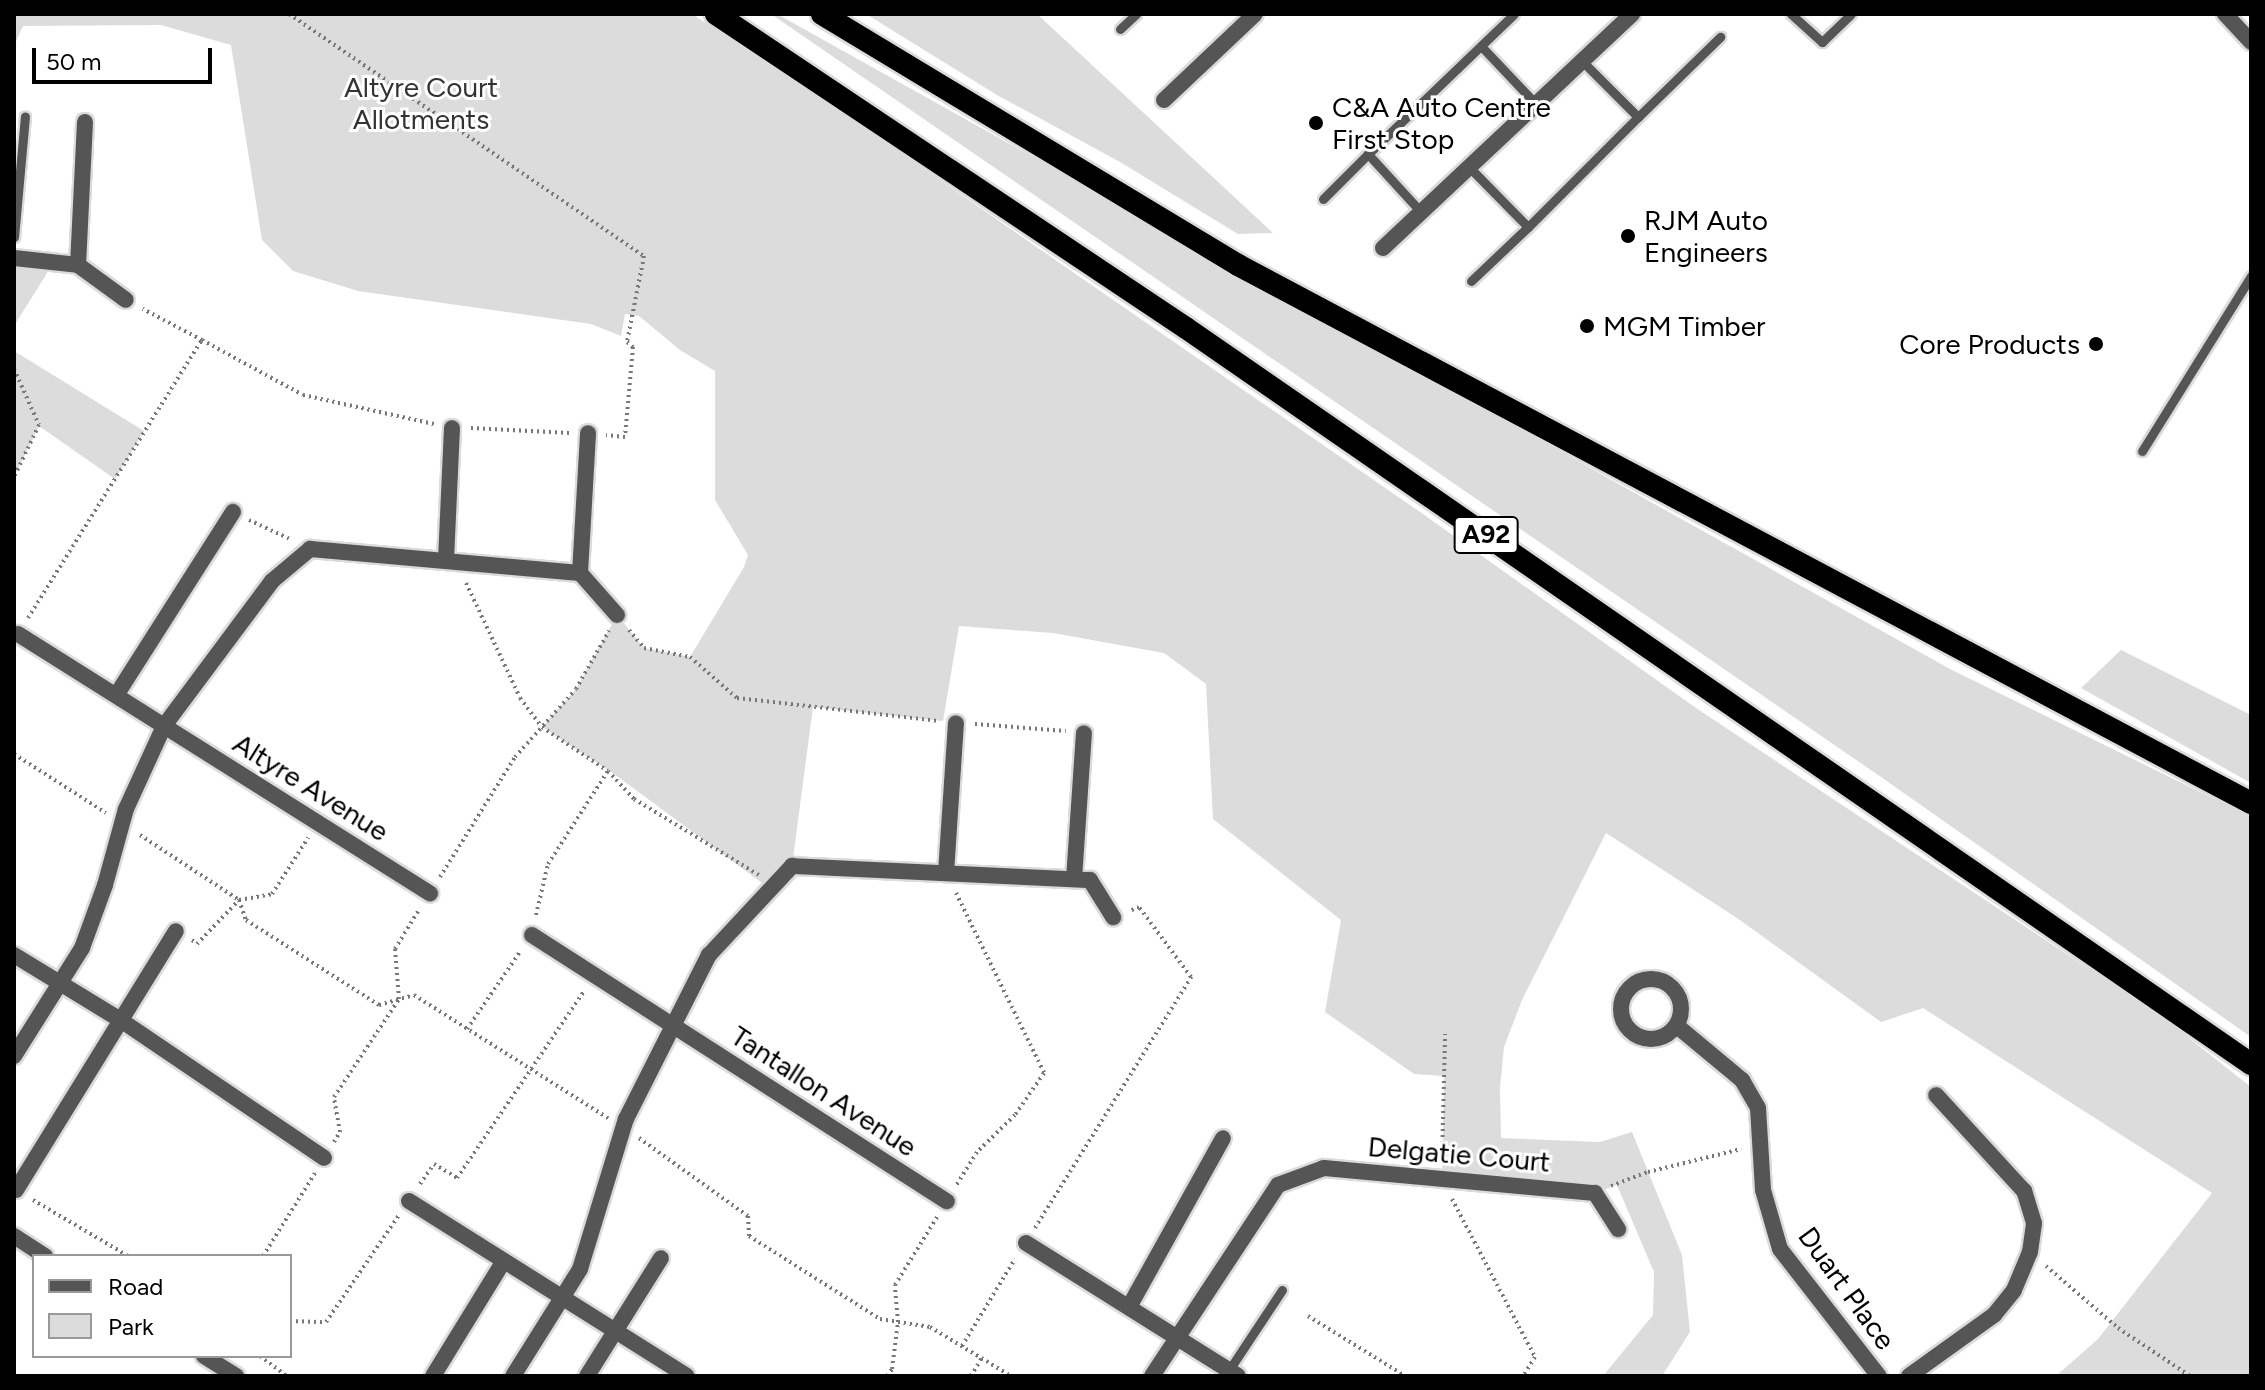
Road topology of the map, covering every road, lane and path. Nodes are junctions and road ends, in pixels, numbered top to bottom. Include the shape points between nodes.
1 (289, 14) edge
2 (716, 14) edge
3 (822, 14) edge
4 (1136, 14) edge
5 (1255, 14) edge
6 (1514, 14) edge
7 (1791, 14) edge
8 (1851, 14) edge
9 (2225, 14) edge
10 (1622, 17) edge
11 (1120, 29) dead end
12 (1720, 37) dead end
13 (2251, 42) edge
14 (1481, 46) junction
15 (1582, 61) junction
16 (1164, 100) dead end
17 (1536, 104) junction
18 (25, 117) dead end
19 (1638, 117) junction
20 (85, 122) dead end
21 (1368, 154) junction
22 (1469, 167) junction
23 (1323, 199) dead end
24 (1421, 212) junction
25 (1528, 227) junction
26 (14, 237) edge
27 (1383, 248) dead end
28 (14, 258) edge
29 (78, 265) junction
30 (2251, 276) edge
31 (1471, 281) dead end
32 (126, 300) joint
33 (202, 340) junction
34 (14, 369) edge
35 (452, 428) junction
36 (588, 433) junction
37 (2142, 451) dead end
38 (14, 477) edge
39 (233, 512) joint
40 (310, 549) junction
41 (451, 561) junction
42 (580, 573) junction
43 (617, 615) junction
44 (18, 634) joint
45 (117, 694) junction
46 (956, 723) junction
47 (164, 726) junction
48 (542, 727) junction
49 (1084, 733) joint
50 (14, 754) edge
51 (608, 771) junction
52 (2251, 803) edge
53 (317, 822) junction
54 (122, 823) junction
55 (946, 873) junction
56 (1074, 879) junction
57 (774, 885) junction
58 (430, 893) junction
59 (239, 900) junction
60 (1113, 917) joint
61 (176, 931) joint
62 (532, 935) junction
63 (14, 955) edge
64 (594, 975) junction
65 (57, 983) junction
66 (399, 999) junction
67 (122, 1021) junction
68 (674, 1025) junction
69 (1677, 1026) dead end
70 (467, 1029) junction
71 (1445, 1034) dead end
72 (14, 1056) edge
73 (2251, 1064) edge
74 (531, 1069) junction
75 (1936, 1095) dead end
76 (623, 1127) junction
77 (1223, 1138) dead end
78 (1759, 1145) junction
79 (324, 1158) junction
80 (1442, 1179) junction
81 (16, 1190) joint
82 (1595, 1193) junction
83 (409, 1201) junction
84 (947, 1201) junction
85 (1618, 1229) dead end
86 (14, 1236) edge
87 (1026, 1243) junction
88 (2030, 1252) junction
89 (42, 1254) edge
90 (125, 1254) edge
91 (264, 1254) edge
92 (661, 1258) dead end
93 (503, 1262) junction
94 (1282, 1290) dead end
95 (562, 1299) junction
96 (1129, 1307) junction
97 (1308, 1316) dead end
98 (292, 1321) edge
99 (898, 1322) junction
100 (617, 1331) junction
101 (1175, 1337) junction
102 (962, 1346) junction
103 (207, 1358) edge
104 (263, 1358) edge
105 (982, 1358) junction
106 (1233, 1373) edge
107 (236, 1376) edge
108 (287, 1376) edge
109 (433, 1376) edge
110 (513, 1376) edge
111 (587, 1376) edge
112 (687, 1376) edge
113 (887, 1376) edge
114 (971, 1376) edge
115 (1011, 1376) edge
116 (1152, 1376) edge
117 (1405, 1376) edge
118 (1523, 1376) edge
119 (1879, 1376) edge
120 (1909, 1376) edge
121 (2190, 1376) edge

1 - 36 path via 644,256 627,342 633,347 625,437
2 - 73 highway, A92 via 1186,328
3 - 52 highway via 1238,265
4 - 11 lane
5 - 16 street
6 - 14 lane
7 - 8 lane via 1822,42
9 - 13 street
10 - 15 street
12 - 19 lane
14 - 17 lane
14 - 21 lane
15 - 17 street
15 - 19 lane
17 - 22 street
18 - 26 lane
19 - 25 lane
20 - 29 street
21 - 23 lane
21 - 24 lane
22 - 24 street
22 - 25 lane
24 - 27 street
25 - 31 lane
28 - 29 street
29 - 32 street
30 - 37 lane
32 - 33 path
33 - 35 path via 303,395
33 - 44 path
34 - 38 path via 39,425
35 - 36 path
35 - 41 street
36 - 42 street
39 - 40 path
39 - 45 street
40 - 41 street
40 - 47 street via 272,581
41 - 42 street
41 - 48 path via 520,698
42 - 43 street
43 - 46 path via 644,648 690,657 737,698
43 - 48 path via 576,689
44 - 45 street, Altyre Avenue
45 - 47 street, Altyre Avenue
46 - 49 path
46 - 55 street
47 - 53 street, Altyre Avenue
47 - 54 street
48 - 51 path
48 - 58 path via 515,757
49 - 56 street
50 - 54 path
51 - 57 path via 634,799
51 - 62 path via 548,864
53 - 58 street, Altyre Avenue
53 - 59 path via 272,894
54 - 59 path
54 - 65 street via 82,948
55 - 56 street
55 - 57 street via 792,866
55 - 84 path via 1044,1073 1015,1115 977,1152
56 - 60 street via 1090,880
57 - 68 street via 709,955
58 - 66 path via 395,949
59 - 61 path via 197,944
59 - 66 path via 246,920 379,1005
60 - 87 path via 1139,907 1191,977
61 - 67 street
62 - 64 street, Tantallon Avenue
62 - 70 path
63 - 65 street
64 - 68 street, Tantallon Avenue
64 - 74 path
65 - 67 street
65 - 72 street
66 - 70 path via 414,995
66 - 79 path via 334,1097 340,1132
67 - 79 street
67 - 81 street
68 - 76 street
68 - 84 street, Tantallon Avenue
69 - 78 street, Duart Place via 1742,1080 1758,1108
70 - 74 path
71 - 80 path
74 - 76 path
74 - 83 path via 457,1178 434,1164
75 - 88 street via 2024,1191 2034,1223
76 - 95 street via 580,1269
76 - 99 path via 748,1216 749,1236 880,1319
77 - 96 street
78 - 82 path via 1648,1172
78 - 119 street, Duart Place via 1763,1190 1780,1249
79 - 91 path
80 - 82 street, Delgatie Court
80 - 101 street, Delgatie Court via 1324,1168 1278,1185
80 - 118 path via 1535,1357
81 - 90 path
82 - 85 street
83 - 93 street
83 - 98 path via 326,1322
84 - 99 path via 895,1285
86 - 89 street
87 - 96 street
87 - 102 path
88 - 120 street via 2014,1290 1994,1315
88 - 121 path via 2118,1328
92 - 100 street
93 - 95 street
93 - 109 street
94 - 106 lane
95 - 100 street
95 - 110 street
96 - 101 street
97 - 117 path
99 - 102 path via 930,1327
99 - 113 path
100 - 111 street
100 - 112 street
101 - 106 street
101 - 116 street
102 - 105 path
103 - 107 street
104 - 108 path
105 - 114 path
105 - 115 path

